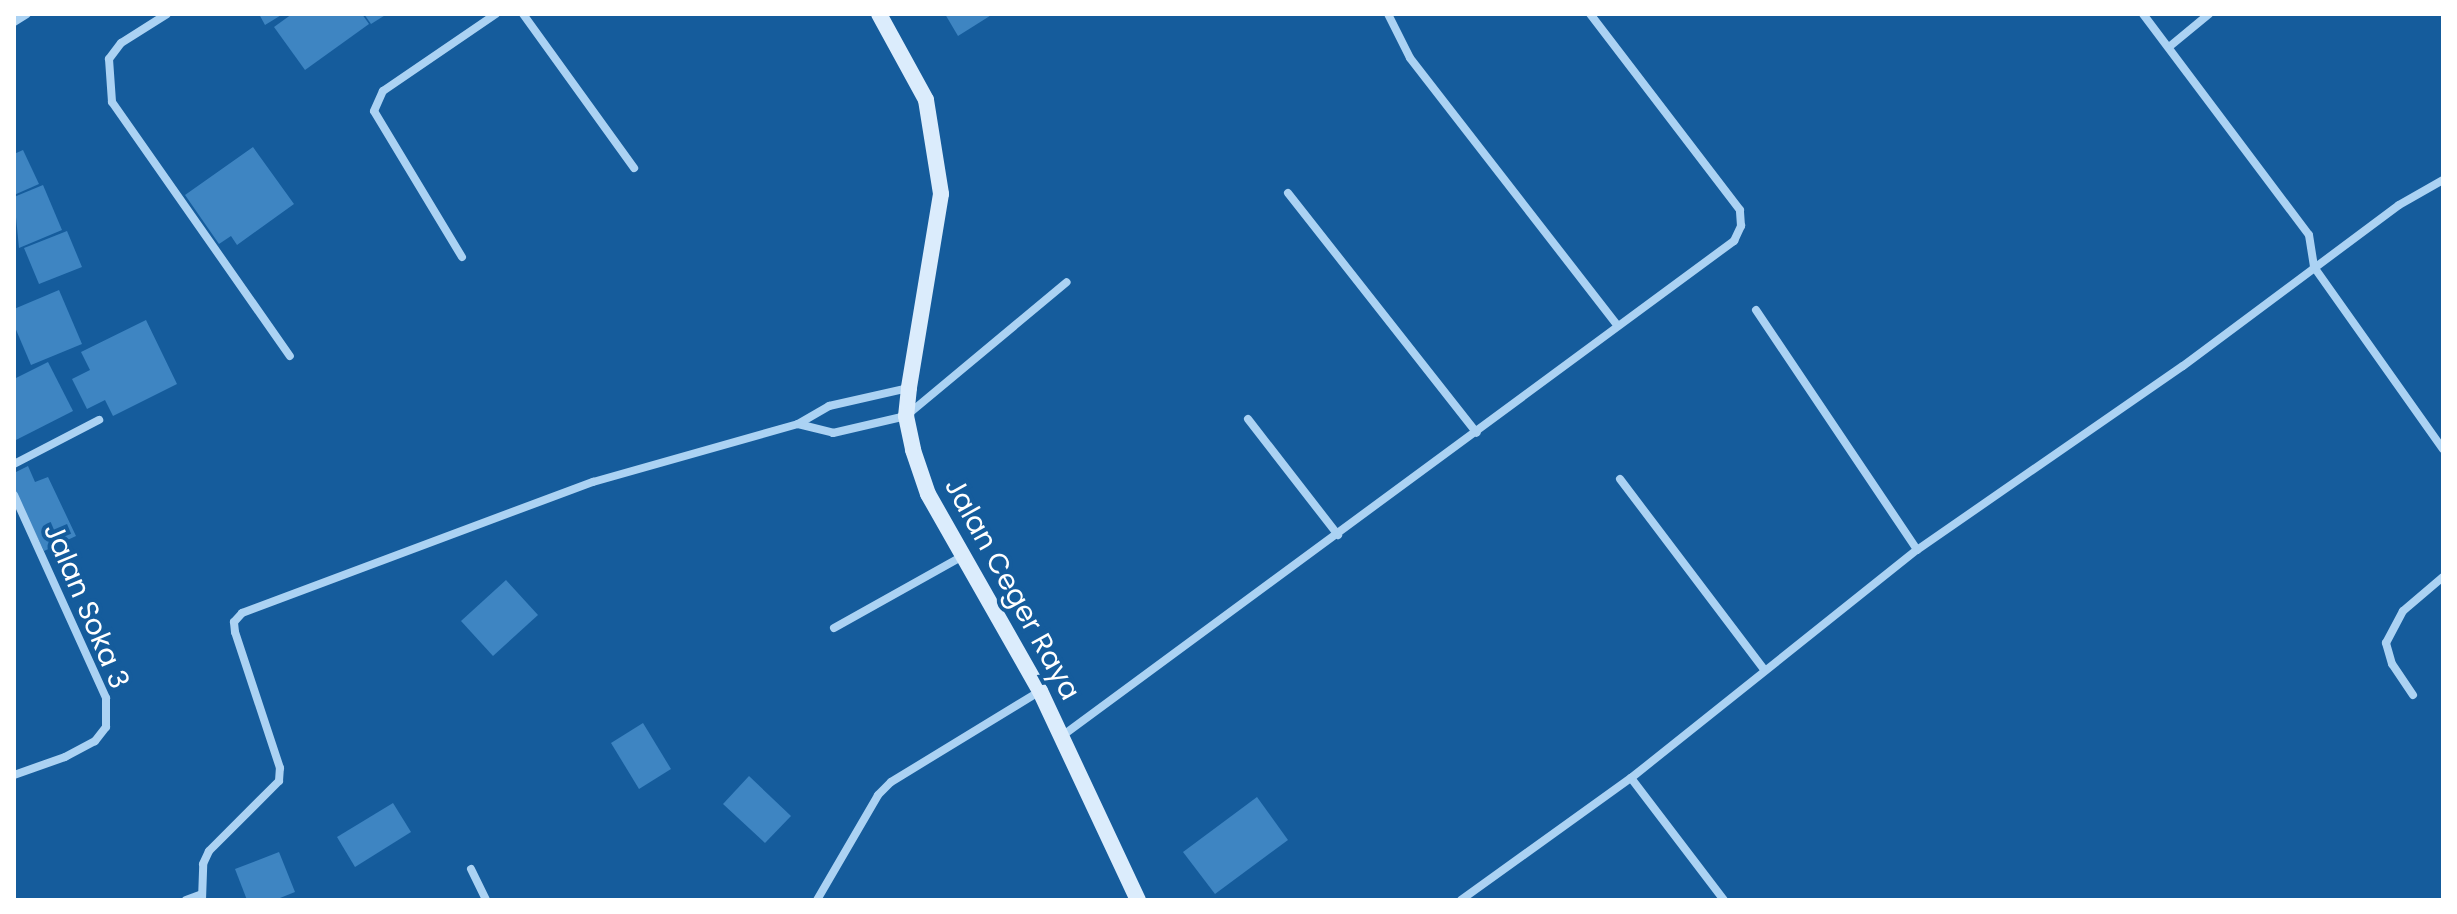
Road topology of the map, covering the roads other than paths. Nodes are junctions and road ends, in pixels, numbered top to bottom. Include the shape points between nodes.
1 (27, 14) edge
2 (167, 14) edge
3 (496, 14) edge
4 (523, 14) edge
5 (879, 14) edge
6 (1388, 14) edge
7 (1590, 14) edge
8 (2143, 14) edge
9 (2209, 14) edge
10 (14, 22) edge
11 (2169, 47) junction
12 (634, 168) dead end
13 (2443, 180) edge
14 (1288, 193) dead end
15 (462, 257) dead end
16 (2314, 267) junction
17 (1067, 282) dead end
18 (1756, 310) dead end
19 (1616, 324) junction
20 (290, 356) dead end
21 (909, 388) junction
22 (906, 416) junction
23 (1248, 419) dead end
24 (99, 420) dead end
25 (798, 424) junction
26 (1477, 433) junction
27 (2443, 449) edge
28 (14, 464) edge
29 (1620, 479) dead end
30 (14, 495) edge
31 (1338, 535) junction
32 (1917, 550) junction
33 (961, 557) junction
34 (2443, 577) edge
35 (834, 628) dead end
36 (1763, 668) junction
37 (1040, 691) junction
38 (2413, 695) dead end
39 (1062, 736) junction
40 (14, 775) edge
41 (1631, 778) junction
42 (471, 869) dead end
43 (201, 897) edge
44 (186, 900) edge
45 (486, 900) edge
46 (817, 900) edge
47 (1138, 900) edge
48 (1461, 900) edge
49 (1724, 900) edge

1 - 10 street
2 - 20 street via 121,43 109,59 112,102
3 - 15 street via 383,91 374,111
4 - 12 street
5 - 21 main road, Jalan Ceger Raya via 926,100 941,194
6 - 19 street via 1410,58
7 - 19 street via 1740,210 1741,226 1734,241
8 - 11 street
9 - 11 street
11 - 16 street via 2309,235
13 - 16 street
14 - 26 street
16 - 27 street
16 - 32 street via 2183,366
17 - 22 street
18 - 32 street
19 - 26 street
21 - 22 main road, Jalan Ceger Raya
21 - 25 street via 829,406
22 - 25 street via 833,433
22 - 33 main road, Jalan Ceger Raya via 928,494
23 - 31 street
24 - 28 street
25 - 43 street via 593,482 242,613 234,622 235,632 280,768 279,781 209,851
26 - 31 street
29 - 36 street
30 - 40 street, Jalan Soka 3 via 106,698 106,727 95,741 65,757
31 - 39 street
32 - 36 street
33 - 35 street
33 - 37 main road, Jalan Ceger Raya
34 - 38 street via 2403,611 2386,643 2392,664
36 - 41 street
37 - 39 main road, Jalan Ceger Raya
37 - 46 street via 891,782 878,795
39 - 47 main road, Jalan Ceger Raya
41 - 48 street
41 - 49 street
42 - 45 street
43 - 44 street

